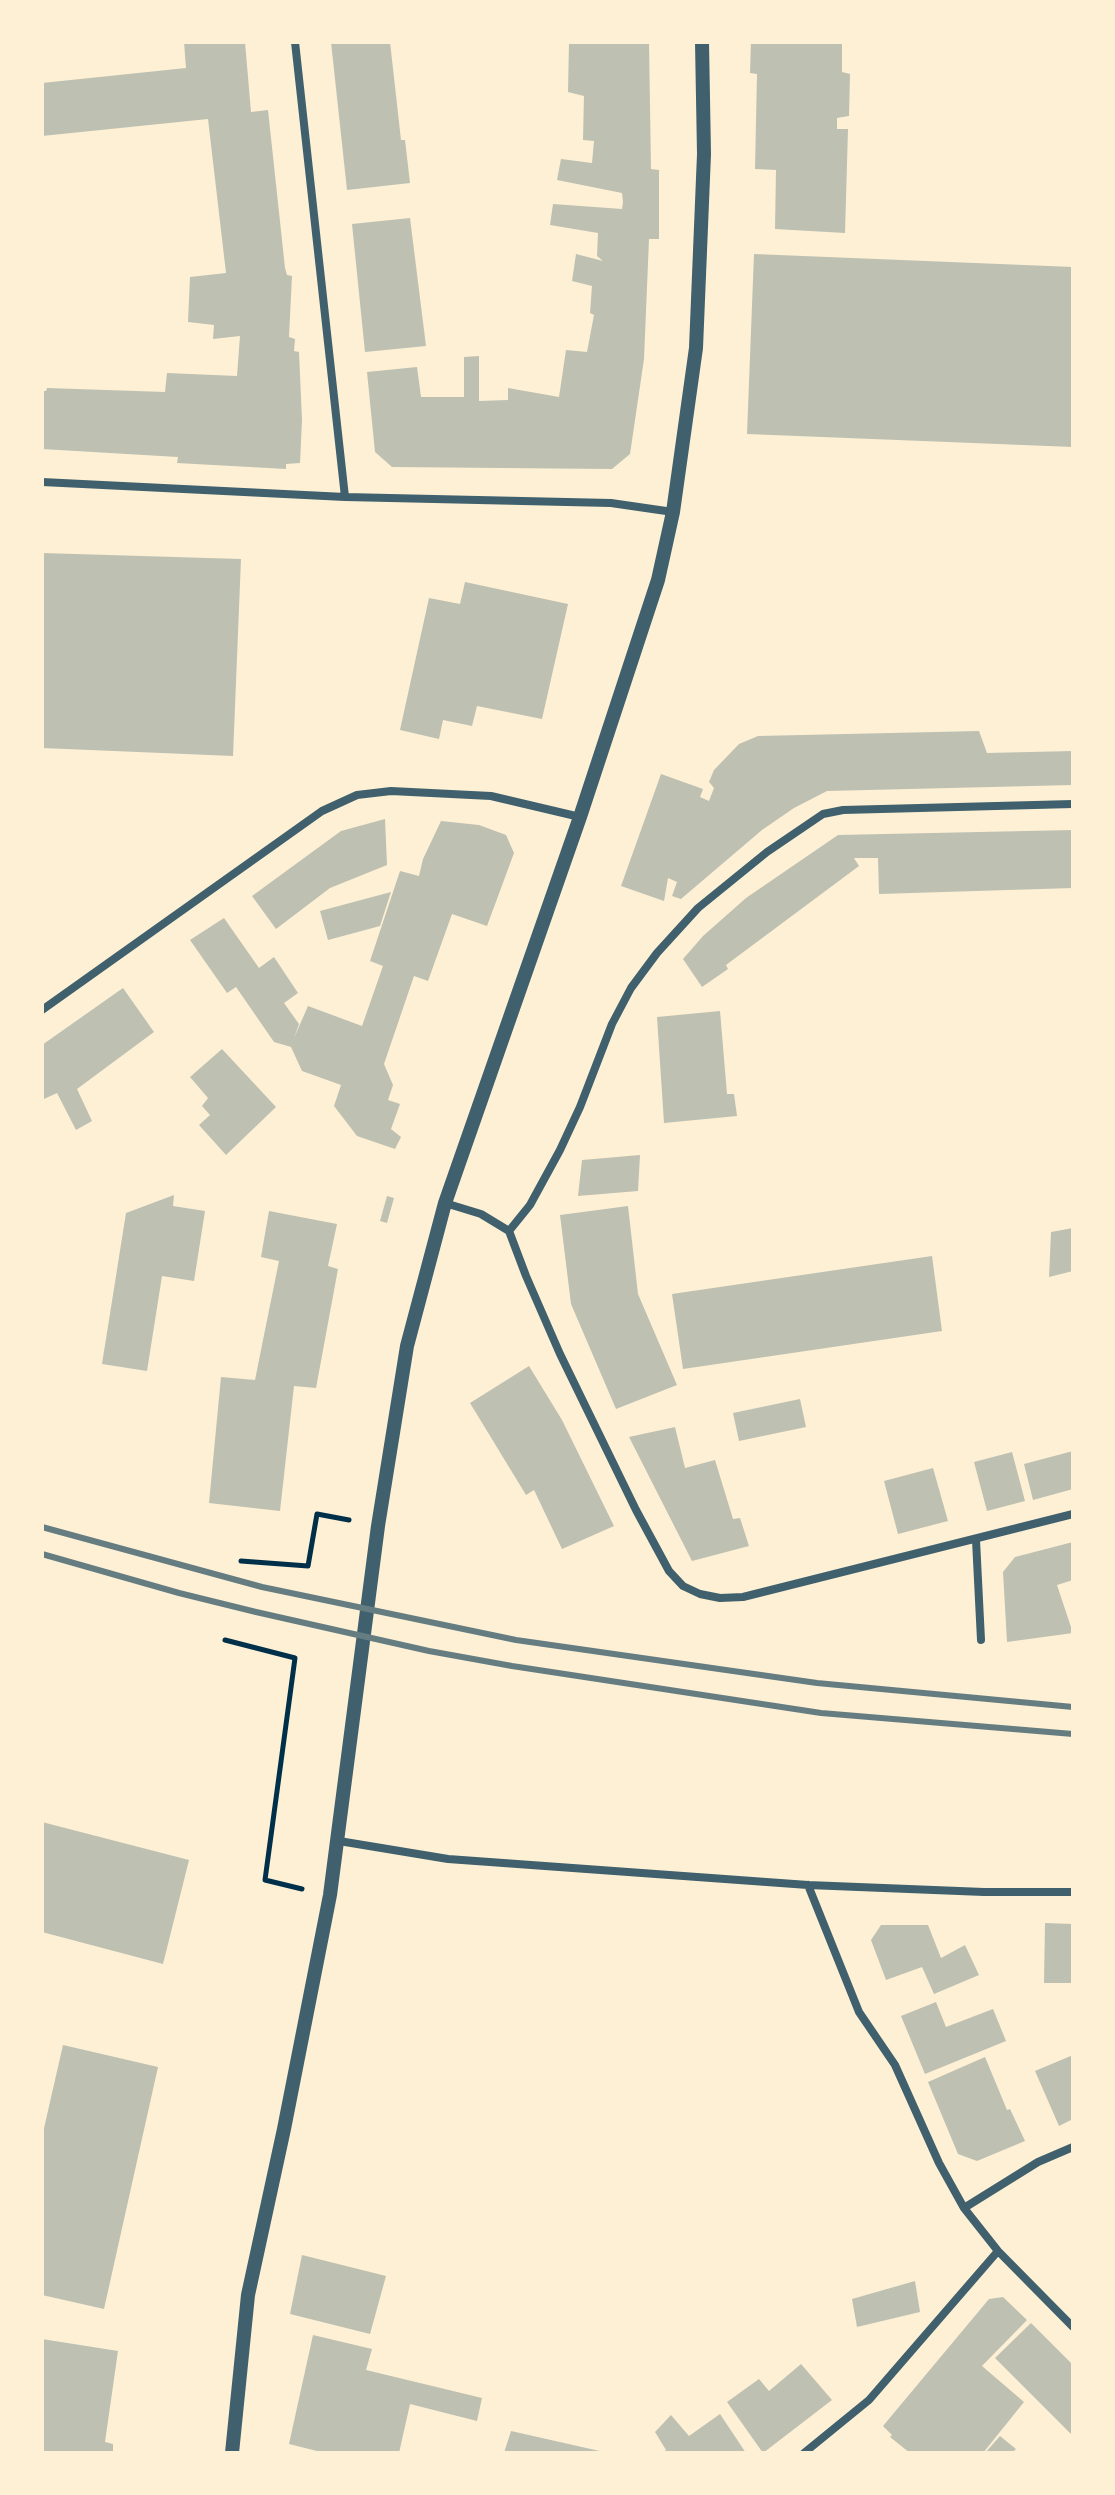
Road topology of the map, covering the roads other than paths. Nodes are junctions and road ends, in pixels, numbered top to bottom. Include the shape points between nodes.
1 (295, 42) edge
2 (702, 42) edge
3 (42, 482) edge
4 (345, 497) junction
5 (673, 512) junction
6 (1073, 804) edge
7 (580, 817) junction
8 (42, 1010) edge
9 (445, 1203) junction
10 (509, 1231) junction
11 (1073, 1514) edge
12 (976, 1540) junction
13 (981, 1640) dead end
14 (339, 1841) junction
15 (808, 1885) junction
16 (1073, 1892) edge
17 (1073, 2147) edge
18 (964, 2208) junction
19 (998, 2251) junction
20 (1073, 2327) edge
21 (232, 2453) edge
22 (804, 2453) edge

1 - 4 street
2 - 5 street via 696,348
3 - 4 street
4 - 5 street via 611,503
5 - 7 street via 658,580
6 - 10 street via 843,810 823,814 767,852 698,908 631,988 560,1150
7 - 8 street via 491,796 391,791 357,795 322,811
7 - 9 street
9 - 10 street via 481,1214
9 - 14 street via 407,1346 378,1526
10 - 12 street via 560,1354 636,1510 669,1571 683,1586 720,1598 743,1597
11 - 12 street
12 - 13 street
14 - 15 street via 448,1859
14 - 21 street via 248,2295
15 - 16 street
15 - 18 street via 859,2012 895,2065
17 - 18 street via 1038,2162
18 - 19 street
19 - 20 street
19 - 22 street via 869,2400

